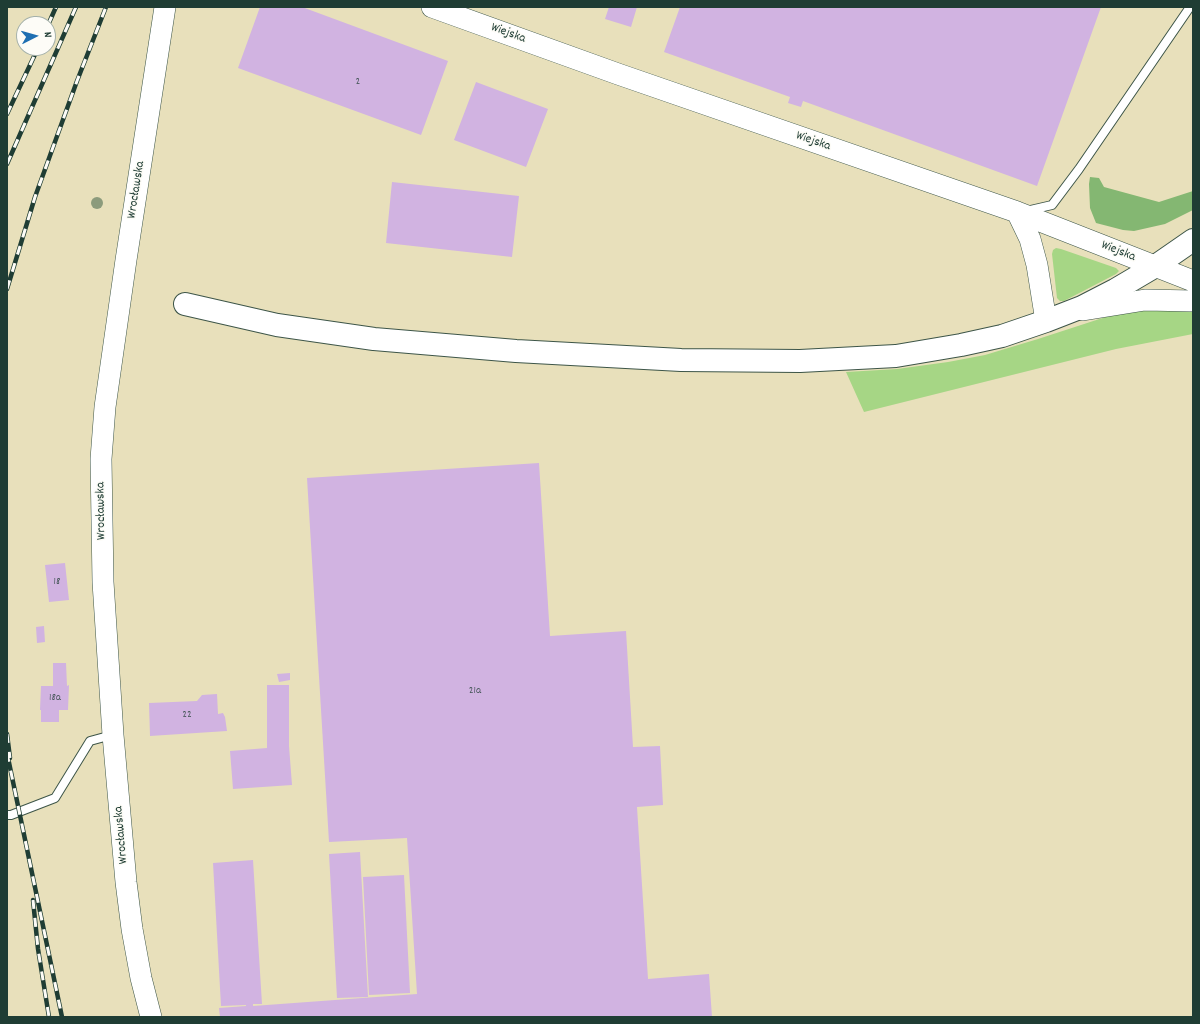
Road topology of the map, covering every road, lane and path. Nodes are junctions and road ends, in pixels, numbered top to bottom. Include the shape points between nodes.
1 (165, 7) edge
2 (432, 7) edge
3 (1190, 7) edge
4 (1017, 212) junction
5 (1193, 240) edge
6 (1154, 267) junction
7 (1193, 281) edge
8 (1193, 301) edge
9 (185, 304) dead end
10 (1055, 317) junction
11 (112, 735) junction
12 (7, 815) edge
13 (150, 1017) edge

1 - 11 street, Wrocławska via 105,407 101,509
2 - 4 street, Wiejska
3 - 4 lane via 1052,205
4 - 6 street, Wiejska
4 - 10 street via 1030,239 1036,265
5 - 6 main road
6 - 7 street, Wiejska
6 - 10 main road via 1082,307
8 - 10 street via 1145,300
9 - 10 main road via 278,325 374,339 516,351 680,360 800,361 896,356 1002,336
11 - 12 lane via 90,740 55,798
11 - 13 street, Wrocławska via 132,930

